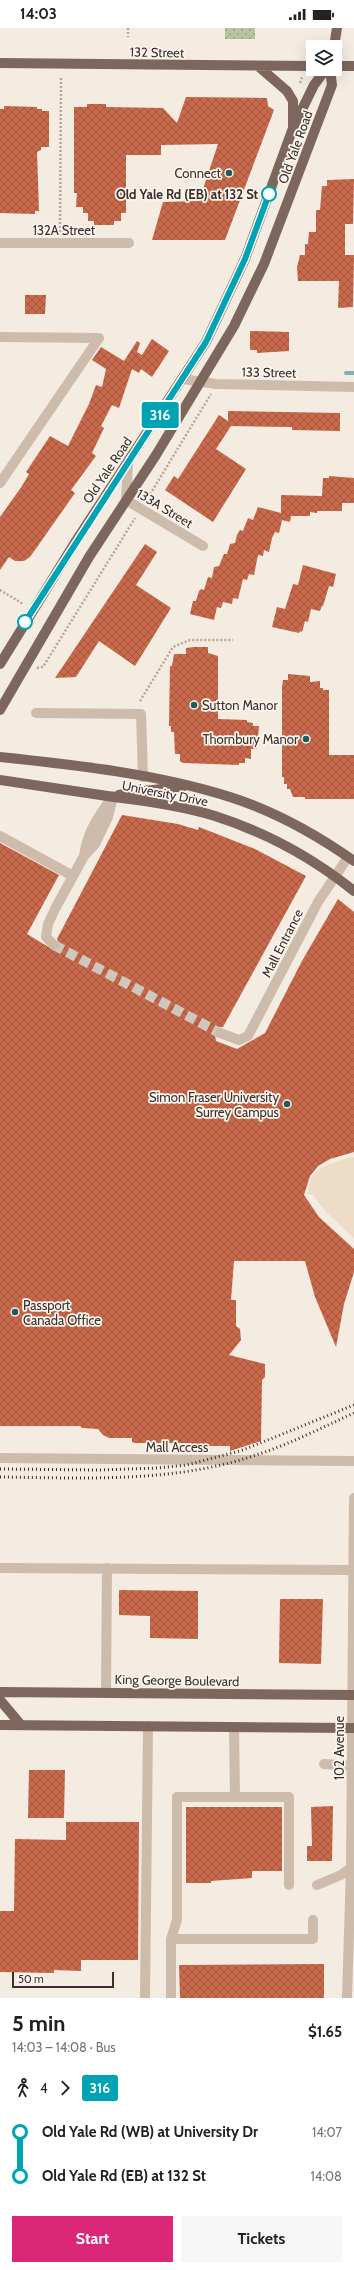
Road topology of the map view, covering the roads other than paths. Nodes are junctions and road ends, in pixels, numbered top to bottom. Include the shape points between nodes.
1 (337, 28) edge
2 (335, 40) edge
3 (0, 63) edge
4 (258, 66) junction
5 (306, 66) edge
6 (342, 66) edge
7 (354, 66) edge
8 (320, 76) edge
9 (331, 76) edge
10 (293, 128) junction
11 (0, 243) edge
12 (128, 243) dead end
13 (0, 337) edge
14 (184, 379) junction
15 (201, 383) junction
16 (354, 387) edge
17 (128, 463) junction
18 (0, 483) edge
19 (126, 500) junction
20 (203, 546) dead end
21 (0, 664) edge
22 (0, 710) edge
23 (36, 713) dead end
24 (0, 757) edge
25 (143, 777) junction
26 (0, 780) edge
27 (190, 785) junction
28 (113, 796) junction
29 (0, 836) edge
30 (351, 859) edge
31 (73, 876) junction
32 (335, 877) junction
33 (354, 891) edge
34 (54, 945) tunnel mouth
35 (220, 1033) tunnel mouth
36 (0, 1458) edge
37 (354, 1461) edge
38 (354, 1498) edge
39 (0, 1568) edge
40 (107, 1568) junction
41 (353, 1570) edge
42 (0, 1692) edge
43 (106, 1692) junction
44 (353, 1695) edge
45 (0, 1700) edge
46 (0, 1725) edge
47 (21, 1725) junction
48 (148, 1726) junction
49 (234, 1727) junction
50 (353, 1728) edge
51 (324, 1764) dead end
52 (352, 1766) junction
53 (235, 1797) junction
54 (351, 1868) junction
55 (289, 1884) dead end
56 (317, 1884) dead end
57 (313, 1920) dead end
58 (172, 1939) junction
59 (145, 1998) edge
60 (171, 1998) edge
61 (347, 1998) edge

1 - 2 main road
3 - 4 main road, 132 Street
4 - 5 main road, 132 Street
4 - 10 main road via 287,91 292,101
6 - 7 main road
8 - 10 main road, Old Yale Road
9 - 15 main road, Old Yale Road via 332,85 264,264 234,326
10 - 14 main road, Old Yale Road via 236,280 206,342
11 - 12 street, 132A Street
13 - 18 street via 99,338
14 - 15 street, 133 Street
14 - 17 main road, Old Yale Road
15 - 16 street, 133 Street
15 - 19 main road, Old Yale Road
17 - 19 street, 133A Street
17 - 21 main road, Old Yale Road via 32,610
19 - 20 street, 133A Street
19 - 22 main road, Old Yale Road via 85,564
23 - 25 street via 142,714
24 - 25 main road, University Drive
25 - 27 main road, University Drive
26 - 28 main road, University Drive
27 - 28 main road
27 - 30 main road, University Drive via 232,797 270,813 315,836
28 - 31 street via 86,839 84,856
28 - 32 main road, University Drive via 177,806 215,816 282,845
29 - 31 street
30 - 32 street, Mall Entrance
31 - 34 street via 48,924 46,937
32 - 33 main road, University Drive
32 - 35 street, Mall Entrance via 318,902 248,1036 239,1040
36 - 37 street, Mall Access
38 - 41 street, 102 Avenue
39 - 40 street
40 - 41 street
40 - 43 street
41 - 44 street, 102 Avenue
42 - 43 main road, King George Boulevard
43 - 44 main road, King George Boulevard
44 - 50 street, 102 Avenue
45 - 47 main road
46 - 47 main road
47 - 48 main road
48 - 49 main road
48 - 59 street
49 - 50 main road
49 - 53 street
50 - 52 street, 102 Avenue
51 - 52 street
52 - 54 street, 102 Avenue
53 - 55 street via 289,1797
53 - 58 street via 177,1797 177,1920
54 - 56 street via 341,1875
54 - 61 street, 102 Avenue
57 - 58 street via 313,1940
58 - 60 street

